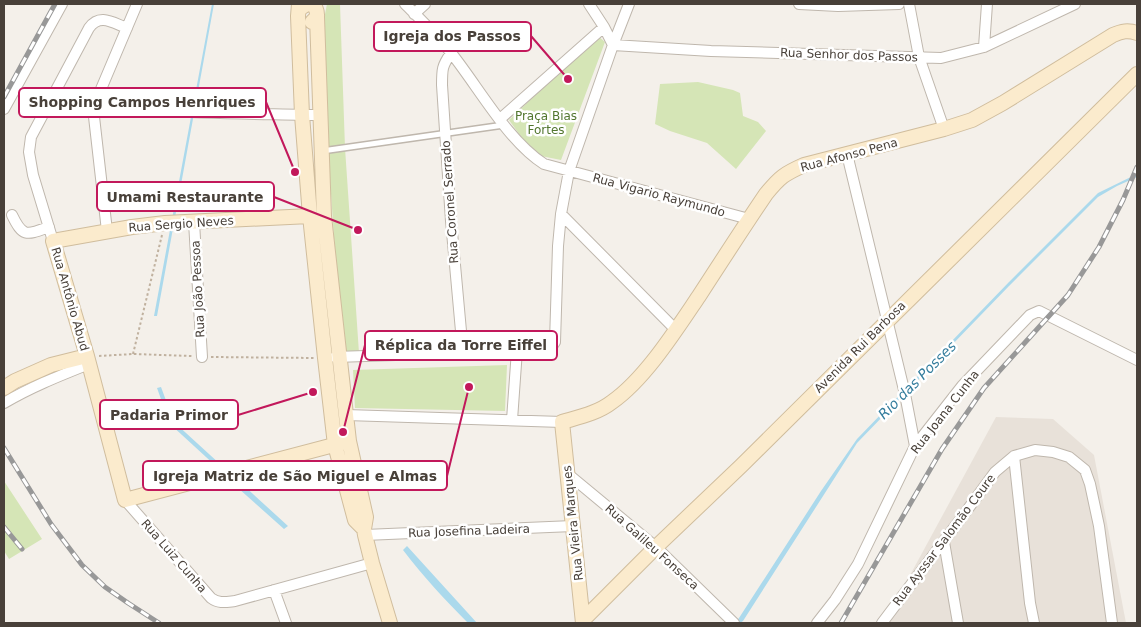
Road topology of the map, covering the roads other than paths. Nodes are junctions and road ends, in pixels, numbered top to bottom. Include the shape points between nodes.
1 (62, 4) edge
2 (138, 4) edge
3 (405, 4) edge
4 (425, 4) edge
5 (589, 4) edge
6 (629, 4) edge
7 (799, 4) edge
8 (899, 4) edge
9 (909, 4) edge
10 (987, 4) edge
11 (1069, 5) edge
12 (317, 9) edge
13 (299, 10) edge
14 (414, 14) junction
15 (604, 27) junction
16 (127, 28) junction
17 (1137, 33) edge
18 (613, 45) junction
19 (984, 46) junction
20 (451, 53) junction
21 (919, 57) junction
22 (1137, 74) edge
23 (48, 103) junction
24 (93, 108) junction
25 (4, 109) edge
26 (302, 115) junction
27 (320, 115) junction
28 (502, 122) junction
29 (944, 129) junction
30 (444, 134) junction
31 (322, 151) junction
32 (847, 154) junction
33 (569, 171) junction
34 (561, 214) junction
35 (12, 215) dead end
36 (310, 216) junction
37 (749, 219) junction
38 (177, 222) junction
39 (48, 227) junction
40 (107, 231) junction
41 (53, 241) junction
42 (330, 270) junction
43 (886, 321) junction
44 (676, 330) junction
45 (517, 350) junction
46 (462, 353) junction
47 (202, 356) dead end
48 (340, 357) junction
49 (325, 358) junction
50 (88, 360) junction
51 (1137, 360) edge
52 (4, 388) edge
53 (4, 403) edge
54 (346, 415) junction
55 (512, 420) junction
56 (562, 422) junction
57 (350, 441) junction
58 (335, 444) junction
59 (915, 446) junction
60 (1014, 456) junction
61 (568, 474) junction
62 (125, 500) junction
63 (573, 526) junction
64 (365, 532) junction
65 (944, 542) junction
66 (656, 547) junction
67 (372, 563) junction
68 (274, 590) junction
69 (731, 620) edge
70 (583, 622) edge
71 (286, 623) edge
72 (390, 623) edge
73 (817, 623) edge
74 (882, 623) edge
75 (958, 623) edge
76 (1034, 623) edge
77 (1112, 623) edge

1 - 25 street
2 - 16 street
3 - 14 street
4 - 14 street
5 - 15 street
6 - 18 street
7 - 8 street
9 - 21 street
10 - 19 street
11 - 19 street, Rua Senhor dos Passos
12 - 13 main road via 313,22 307,23 302,21
12 - 27 main road
13 - 26 main road
14 - 20 street
15 - 18 street
15 - 28 street
16 - 23 street via 103,20 93,23
16 - 24 street
17 - 29 main road, Rua Afonso Pena via 1122,31 1113,35 1003,103 972,120
18 - 21 street, Rua Senhor dos Passos
18 - 33 street
19 - 21 street, Rua Senhor dos Passos via 941,58
20 - 28 street
20 - 30 street, Rua Coronel Serrado via 442,70
21 - 29 street
22 - 43 main road, Avenida Rui Barbosa
23 - 24 street
23 - 39 street via 31,137 30,152
24 - 26 street
24 - 40 street
26 - 27 street
26 - 36 main road
27 - 31 main road
28 - 30 lane
28 - 33 street via 533,157 544,164
29 - 32 main road, Rua Afonso Pena
30 - 31 lane
30 - 46 street, Rua Coronel Serrado
31 - 42 main road
32 - 37 main road, Rua Afonso Pena via 804,165 779,178
32 - 43 street
33 - 34 street
33 - 37 street, Rua Vigario Raymundo
34 - 44 street
34 - 45 street via 555,342 548,350
35 - 39 street via 18,228 24,232
36 - 38 main road, Rua Sergio Neves
36 - 42 main road via 320,228
36 - 49 main road
37 - 44 main road, Rua Afonso Pena
38 - 40 main road, Rua Sergio Neves
38 - 47 street, Rua João Pessoa via 200,322
39 - 41 street
40 - 41 main road, Rua Sergio Neves
41 - 50 main road, Rua Antônio Abud
42 - 48 main road
43 - 59 street
43 - 66 main road, Avenida Rui Barbosa
44 - 56 main road, Rua Afonso Pena via 646,369 611,403
45 - 46 street
45 - 55 street
46 - 48 street
48 - 49 street
48 - 54 main road
49 - 54 main road via 338,410
49 - 58 main road
50 - 52 main road via 51,365
50 - 53 street
50 - 62 main road, Rua Luiz Cunha
51 - 59 street, Rua Joana Cunha via 1050,316 1035,312 962,386
54 - 55 street
54 - 57 main road
55 - 56 street
56 - 61 main road, Rua Vieira Marques
57 - 58 main road
57 - 64 main road via 366,516
58 - 62 main road
58 - 64 main road via 355,520
59 - 73 street, Rua Joana Cunha via 858,564
60 - 65 street, Rua Ayssar Salomão Coure via 995,472
60 - 76 street
60 - 77 street, Rua Ayssar Salomão Coure via 1035,450 1053,452 1069,457 1085,470 1098,526
61 - 63 main road, Rua Vieira Marques
61 - 66 street, Rua Galileu Fonseca
62 - 68 street, Rua Luiz Cunha via 217,602 235,601
63 - 64 street, Rua Josefina Ladeira
63 - 70 main road, Rua Vieira Marques
64 - 67 main road
65 - 74 street, Rua Ayssar Salomão Coure
65 - 75 street
66 - 69 street, Rua Galileu Fonseca
66 - 70 main road, Avenida Rui Barbosa
67 - 68 street, Rua Luiz Cunha
67 - 72 main road
68 - 71 street

